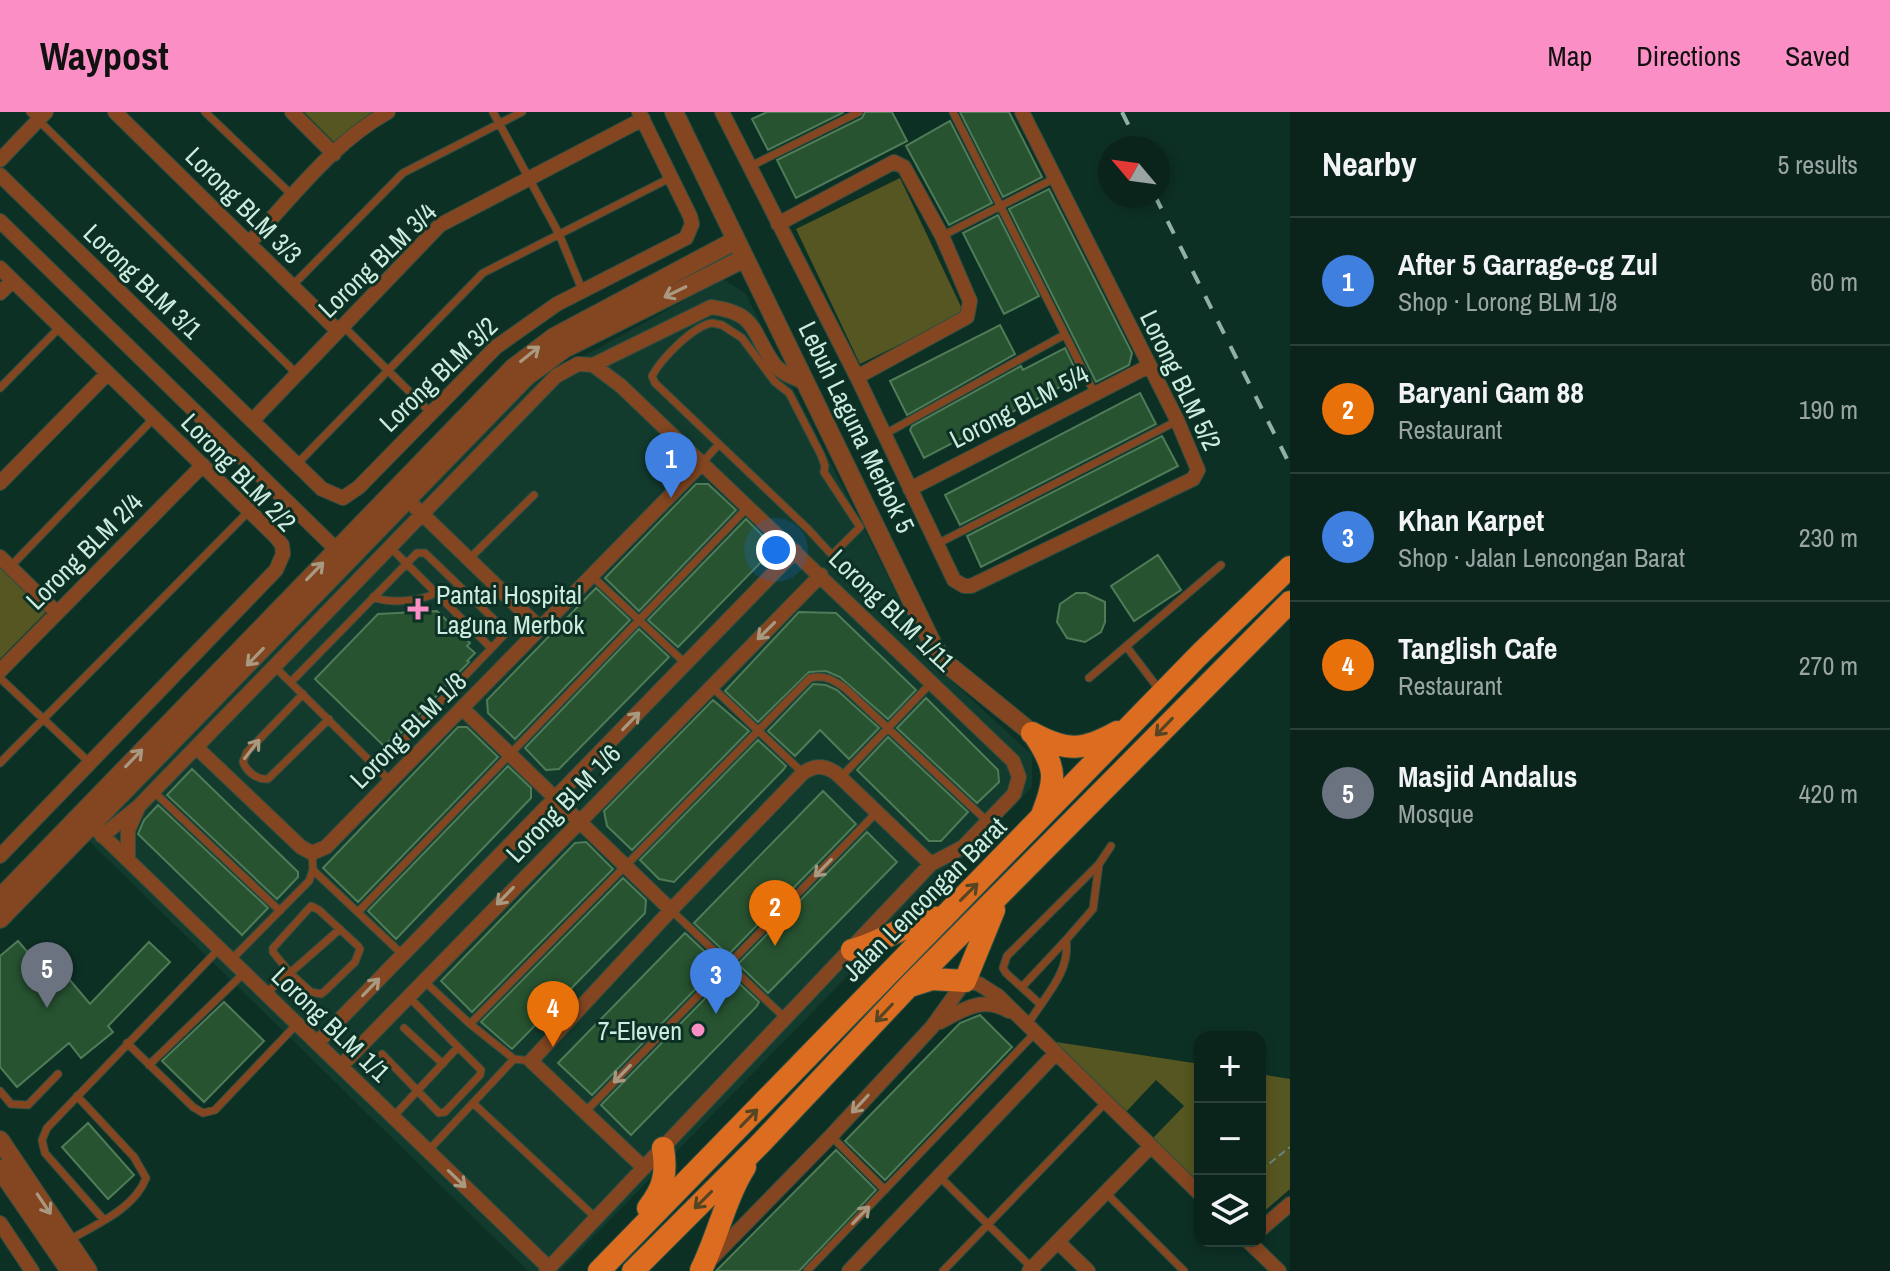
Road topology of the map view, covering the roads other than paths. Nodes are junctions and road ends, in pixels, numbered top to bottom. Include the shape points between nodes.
1 (205, 112) edge
2 (292, 112) edge
3 (388, 112) edge
4 (493, 112) edge
5 (522, 112) edge
6 (674, 112) edge
7 (722, 112) edge
8 (859, 112) edge
9 (953, 112) edge
10 (1022, 112) edge
11 (121, 114) edge
12 (38, 115) edge
13 (641, 115) edge
14 (500, 124) junction
15 (334, 154) junction
16 (0, 160) edge
17 (749, 167) junction
18 (0, 175) edge
19 (672, 177) junction
20 (1055, 178) junction
21 (528, 179) junction
22 (293, 196) junction
23 (1000, 207) junction
24 (0, 221) edge
25 (778, 224) junction
26 (559, 234) junction
27 (942, 236) junction
28 (736, 240) junction
29 (249, 243) junction
30 (745, 258) junction
31 (0, 268) edge
32 (12, 281) junction
33 (292, 286) junction
34 (583, 292) junction
35 (0, 293) edge
36 (60, 327) junction
37 (341, 328) junction
38 (1064, 335) junction
39 (626, 348) junction
40 (593, 365) junction
41 (1149, 366) junction
42 (387, 369) junction
43 (108, 373) junction
44 (297, 374) junction
45 (857, 377) junction
46 (807, 384) junction
47 (621, 386) junction
48 (0, 388) edge
49 (1095, 394) junction
50 (430, 412) junction
51 (154, 418) junction
52 (1177, 420) junction
53 (252, 421) junction
54 (885, 434) junction
55 (719, 444) junction
56 (702, 463) junction
57 (297, 464) junction
58 (203, 465) junction
59 (0, 483) edge
60 (910, 489) junction
61 (402, 495) junction
62 (534, 495) dead end
63 (748, 507) junction
64 (249, 511) junction
65 (421, 513) junction
66 (937, 544) junction
67 (389, 546) junction
68 (795, 551) junction
69 (342, 555) junction
70 (469, 559) junction
71 (5, 562) edge
72 (406, 563) junction
73 (1221, 565) dead end
74 (1290, 567) edge
75 (821, 575) junction
76 (592, 576) junction
77 (959, 583) joint
78 (436, 593) junction
79 (373, 597) junction
80 (1290, 602) edge
81 (57, 613) junction
82 (639, 620) junction
83 (541, 629) junction
84 (1126, 646) junction
85 (491, 648) junction
86 (686, 664) junction
87 (274, 666) junction
88 (0, 671) edge
89 (0, 678) edge
90 (1089, 678) dead end
91 (291, 682) junction
92 (932, 682) junction
93 (711, 686) junction
94 (303, 694) junction
95 (1162, 694) junction
96 (463, 709) junction
97 (43, 719) junction
98 (329, 719) junction
99 (1135, 722) junction
100 (889, 728) junction
101 (757, 729) junction
102 (1032, 733) junction
103 (196, 747) junction
104 (509, 753) junction
105 (0, 763) edge
106 (90, 763) junction
107 (377, 768) junction
108 (803, 773) junction
109 (840, 778) junction
110 (391, 782) junction
111 (153, 791) junction
112 (556, 799) junction
113 (138, 807) junction
114 (877, 812) junction
115 (579, 820) junction
116 (988, 822) junction
117 (1038, 823) junction
118 (91, 825) junction
119 (1111, 846) dead end
120 (312, 853) junction
121 (0, 856) edge
122 (128, 860) junction
123 (931, 864) junction
124 (1099, 864) junction
125 (625, 865) junction
126 (313, 870) junction
127 (1009, 885) junction
128 (0, 898) edge
129 (671, 910) junction
130 (280, 911) junction
131 (358, 912) junction
132 (943, 918) junction
133 (0, 919) edge
134 (340, 929) junction
135 (1066, 940) junction
136 (219, 949) junction
137 (852, 950) junction
138 (403, 955) junction
139 (231, 960) junction
140 (729, 965) junction
141 (244, 973) junction
142 (290, 973) junction
143 (423, 980) junction
144 (965, 981) junction
145 (909, 986) junction
146 (1022, 987) junction
147 (266, 994) junction
148 (408, 996) junction
149 (1040, 1004) junction
150 (786, 1020) junction
151 (297, 1024) junction
152 (470, 1024) junction
153 (1029, 1025) junction
154 (932, 1027) junction
155 (404, 1028) dead end
156 (127, 1043) junction
157 (317, 1043) junction
158 (458, 1047) junction
159 (1056, 1053) junction
160 (382, 1054) dead end
161 (514, 1059) junction
162 (531, 1061) junction
163 (443, 1064) junction
164 (149, 1065) junction
165 (341, 1066) junction
166 (58, 1074) dead end
167 (0, 1091) edge
168 (417, 1092) junction
169 (77, 1096) junction
170 (1106, 1102) junction
171 (473, 1103) junction
172 (585, 1112) junction
173 (393, 1117) junction
174 (831, 1136) junction
175 (0, 1140) edge
176 (761, 1143) junction
177 (1151, 1146) junction
178 (663, 1148) junction
179 (428, 1151) junction
180 (644, 1168) junction
181 (0, 1169) edge
182 (939, 1176) junction
183 (1194, 1188) edge
184 (885, 1190) junction
185 (1106, 1193) junction
186 (1290, 1204) edge
187 (596, 1218) junction
188 (104, 1220) junction
189 (0, 1223) edge
190 (988, 1225) junction
191 (1266, 1225) edge
192 (636, 1234) junction
193 (69, 1240) junction
194 (1058, 1242) junction
195 (1254, 1247) edge
196 (547, 1269) edge
197 (1030, 1270) edge
198 (32, 1271) edge
199 (70, 1271) edge
200 (88, 1271) edge
201 (599, 1271) edge
202 (633, 1271) edge
203 (701, 1271) edge
204 (807, 1271) edge
205 (849, 1271) edge
206 (943, 1271) edge
207 (1088, 1271) edge
208 (1184, 1271) edge
209 (1279, 1271) edge

1 - 22 lane
2 - 15 street
3 - 15 street
4 - 14 lane
5 - 14 lane
6 - 28 street, Lebuh Laguna Merbok 5
7 - 17 street, Lebuh Laguna Merbok 5
8 - 17 lane
9 - 23 lane
10 - 20 street, Lorong BLM 5/2
11 - 29 street, Lorong BLM 3/3
12 - 16 street
12 - 44 lane
13 - 19 street, Lorong BLM 3/2
13 - 21 street, Lorong BLM 3/4
14 - 21 lane
14 - 33 lane via 403,173
15 - 22 street
17 - 25 street, Lebuh Laguna Merbok 5
18 - 53 street, Lorong BLM 3/1
19 - 26 lane
19 - 34 street, Lorong BLM 3/2 via 692,224 686,238
20 - 23 lane
20 - 41 street, Lorong BLM 5/2
21 - 26 lane
21 - 37 street, Lorong BLM 3/4 via 440,225
22 - 29 street
23 - 27 lane
23 - 38 lane
24 - 69 street
25 - 27 street via 894,162 904,167
25 - 45 street, Lebuh Laguna Merbok 5
26 - 34 lane
26 - 42 lane via 483,273
27 - 45 street via 970,301 967,317
28 - 30 street, Lebuh Laguna Merbok 5
61 -> 28 street via 534,350
29 - 33 street, Lorong BLM 3/3
30 - 46 street, Lebuh Laguna Merbok 5
30 -> 61 street via 564,349
31 - 32 street, Lorong BLM 2/2
32 - 35 street
32 - 36 street, Lorong BLM 2/2
33 - 37 street, Lorong BLM 3/3
34 - 50 street, Lorong BLM 3/2 via 496,347
36 - 43 street, Lorong BLM 2/2
36 - 48 lane
37 - 42 lane
37 - 44 street, Lorong BLM 3/4
38 - 49 lane
38 - 54 lane
39 - 40 street
39 - 46 street via 711,307 728,309 743,315 774,364
39 - 47 street via 619,361
40 - 47 street, Lorong BLM 1/11
40 - 65 street via 572,366 550,382
41 - 49 street, Lorong BLM 5/4
41 - 52 street, Lorong BLM 5/2
42 - 50 lane
42 - 57 lane
43 - 51 street, Lorong BLM 2/2
43 - 59 street
44 - 53 street, Lorong BLM 3/4
45 - 54 street, Lebuh Laguna Merbok 5
46 - 102 street, Lebuh Laguna Merbok 5 via 940,656
47 - 56 street, Lorong BLM 1/11
49 - 60 street, Lorong BLM 5/4
50 - 57 street, Lorong BLM 3/2 via 343,498 330,494
51 - 58 street, Lorong BLM 2/2
51 - 71 lane
52 - 66 lane
52 - 77 street, Lorong BLM 5/2 via 1198,465 1193,479 980,583
53 - 57 street, Lorong BLM 3/2
54 - 60 street, Lebuh Laguna Merbok 5
55 - 55 lane via 832,555 860,527 824,472 821,455 789,393 742,338 712,323 695,329 652,376
55 - 56 lane
56 - 63 street, Lorong BLM 1/11
56 - 76 street, Lorong BLM 1/8
58 - 64 street, Lorong BLM 2/2
58 - 81 street, Lorong BLM 2/4
60 - 66 street, Lebuh Laguna Merbok 5
61 - 65 street
61 - 69 street
62 - 70 lane
63 - 68 street, Lorong BLM 1/11
63 - 82 lane
64 - 97 lane
64 - 106 street, Lorong BLM 2/2 via 282,545 276,570
65 - 67 street
65 - 70 street
66 - 77 street, Lebuh Laguna Merbok 5
67 - 72 lane
67 - 87 street
68 - 75 street, Lorong BLM 1/11
68 - 86 street, Lorong BLM 1/6
69 - 118 street
70 - 83 street
71 - 81 street
72 - 78 lane
72 - 79 lane
72 - 85 lane via 425,553 503,628 504,635
73 - 84 lane
74 - 95 highway, Jalan Lencongan Barat
75 - 92 street, Lorong BLM 1/11
75 -> 93 street, Lorong BLM 1/6
76 - 82 lane
76 - 83 street, Lorong BLM 1/8
78 - 79 lane via 424,599
78 - 85 lane
79 - 91 lane
80 -> 127 highway, Jalan Lencongan Barat
81 - 88 street, Lorong BLM 2/4
82 - 86 lane
82 - 104 lane
83 - 96 street, Lorong BLM 1/8
84 - 90 lane
84 - 95 lane
85 - 107 lane
112 -> 86 street, Lorong BLM 1/6
87 - 91 lane
87 - 103 street
89 - 97 lane
91 - 94 lane
92 - 100 lane
92 - 116 street, Lorong BLM 1/11 via 1017,767 1018,787
93 - 101 lane
93 - 115 street, Lorong BLM 1/6
94 - 98 lane
98 -> 94 lane via 268,779 249,772 243,762 247,752
95 - 99 highway, Jalan Lencongan Barat
96 - 104 street
96 - 110 street, Lorong BLM 1/8
97 - 105 lane
97 - 106 lane
98 - 107 lane
99 - 102 highway via 1082,747 1053,744
99 - 117 highway, Jalan Lencongan Barat
100 - 101 lane via 845,688 822,675 802,684
100 - 109 lane
100 - 116 lane
101 - 108 lane
101 - 125 lane
102 - 117 highway via 1048,756 1054,777
103 - 111 street
103 - 120 street
104 - 112 street
104 - 131 lane
106 - 121 street, Lorong BLM 2/2
107 - 110 lane
108 - 109 street via 824,767
108 - 129 street
109 - 114 street
110 - 120 street, Lorong BLM 1/8 via 326,847
111 - 113 street
111 - 130 lane
112 - 115 street
112 - 138 street, Lorong BLM 1/6
113 - 118 street
113 - 122 street via 128,830
114 - 123 street
114 -> 140 lane
115 - 125 street
115 -> 143 street, Lorong BLM 1/6
116 - 123 street, Lorong BLM 1/11 via 963,847
132 -> 117 highway, Jalan Lencongan Barat
118 - 122 street, Lorong BLM 1/1
118 - 128 street
118 - 133 street
119 - 124 lane
120 - 126 lane
122 - 136 street, Lorong BLM 1/1
123 - 137 street, Lorong BLM 1/11
124 - 135 lane via 1096,903
124 - 146 lane via 1007,956 1003,968
125 - 129 street
125 - 152 lane
126 - 130 lane
126 - 131 lane
127 - 144 highway
127 - 145 highway, Jalan Lencongan Barat
129 - 140 lane
129 - 162 street
130 - 139 lane
131 - 138 lane
132 - 137 highway
192 -> 132 highway, Jalan Lencongan Barat
134 - 142 lane
134 - 142 lane via 319,910 308,908 273,948
134 - 142 lane via 360,953 325,991 311,992
135 - 146 lane
135 - 149 lane via 1064,969
136 - 139 street, Lorong BLM 1/1
136 - 156 lane
137 - 150 street, Lorong BLM 1/11
157 -> 138 street, Lorong BLM 1/6
139 - 141 street, Lorong BLM 1/1
140 - 150 lane
140 -> 172 lane
141 - 147 street, Lorong BLM 1/1
141 - 164 lane
142 - 147 lane
143 - 148 street, Lorong BLM 1/6
143 - 152 lane
144 - 145 highway via 932,979
144 - 153 street via 998,996
144 - 154 street
145 -> 176 highway, Jalan Lencongan Barat
146 - 149 lane
147 - 151 street, Lorong BLM 1/1
148 - 158 lane
148 - 165 street, Lorong BLM 1/6
149 - 153 lane
150 - 178 street, Lorong BLM 1/11
151 - 157 street, Lorong BLM 1/1
151 - 164 lane via 215,1110 203,1113 193,1107
152 - 161 lane
153 - 154 street via 998,1005 984,1003
153 - 159 street
153 - 184 lane
154 -> 174 street
155 - 163 lane
156 - 164 lane
156 - 169 lane
157 - 165 street, Lorong BLM 1/1
158 - 163 lane
158 - 168 lane via 477,1064 480,1075 445,1112 433,1110
159 - 170 street
159 - 182 street
160 - 168 lane
161 - 162 lane
161 - 171 lane
162 - 172 street
163 - 168 lane
165 - 173 street, Lorong BLM 1/1
166 - 167 lane via 28,1105 11,1104
168 - 173 lane
169 - 188 lane via 42,1140 45,1153
169 - 188 lane via 134,1157 146,1178 136,1196
170 - 177 street
170 - 190 lane
171 - 179 lane
171 - 187 lane
172 - 180 street
173 - 179 street, Lorong BLM 1/1
174 - 184 lane
174 - 203 street
175 -> 193 street
176 -> 202 highway, Jalan Lencongan Barat
176 - 203 highway via 737,1181
177 - 183 street
177 - 185 street
178 - 180 street, Lorong BLM 1/11
178 - 192 highway via 661,1191
179 -> 196 street, Lorong BLM 1/1
180 - 187 street, Lorong BLM 1/11
181 - 199 street
182 - 190 lane
182 - 205 street
204 -> 184 lane
185 - 194 street
185 - 208 lane
186 - 191 street
187 - 196 street, Lorong BLM 1/11
188 - 193 lane
189 - 198 street
190 - 197 lane
190 - 206 lane
192 - 201 highway, Jalan Lencongan Barat
193 - 200 street
194 - 197 street
194 - 207 street
195 - 209 street

